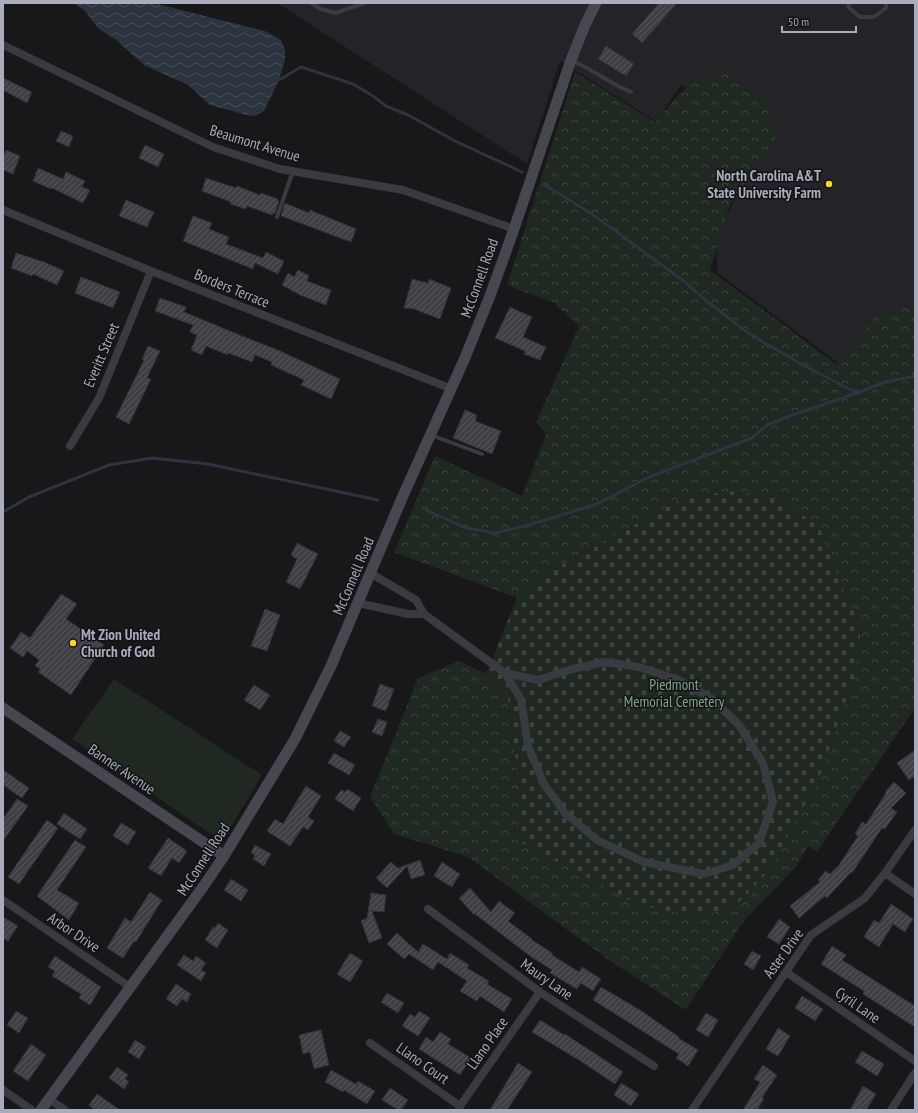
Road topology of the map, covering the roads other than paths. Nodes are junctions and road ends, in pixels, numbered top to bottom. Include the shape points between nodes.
1 (311, 3) edge
2 (365, 3) edge
3 (596, 3) edge
4 (848, 3) edge
5 (886, 3) edge
6 (3, 45) edge
7 (571, 60) junction
8 (631, 92) dead end
9 (293, 171) junction
10 (3, 210) edge
11 (277, 217) dead end
12 (514, 229) junction
13 (151, 271) junction
14 (452, 389) junction
15 (431, 435) junction
16 (70, 446) dead end
17 (482, 454) dead end
18 (370, 573) junction
19 (358, 603) junction
20 (424, 614) junction
21 (505, 673) junction
22 (3, 708) edge
23 (915, 830) edge
24 (224, 856) junction
25 (885, 873) junction
26 (915, 894) edge
27 (3, 900) edge
28 (428, 909) dead end
29 (786, 972) junction
30 (130, 987) junction
31 (540, 992) junction
32 (370, 1043) dead end
33 (915, 1061) edge
34 (654, 1066) dead end
35 (915, 1074) edge
36 (3, 1090) edge
37 (49, 1099) junction
38 (460, 1108) edge
39 (32, 1110) edge
40 (41, 1110) edge
41 (65, 1110) edge
42 (692, 1110) edge
43 (891, 1110) edge

1 - 2 lane via 335,13
3 - 7 street, McConnell Road
4 - 5 lane via 849,8 860,17 874,18 886,8
6 - 9 street, Beaumont Avenue via 213,147
7 - 8 lane via 617,87
7 - 12 street, McConnell Road
9 - 11 lane
9 - 12 street, Beaumont Avenue via 402,190
10 - 13 street, Borders Terrace
12 - 14 street, McConnell Road
13 - 14 street, Borders Terrace
13 - 16 street, Everitt Street via 98,398
14 - 15 street, McConnell Road
15 - 17 lane
15 - 18 street, McConnell Road
18 - 19 street, McConnell Road
18 - 20 street via 416,600
19 - 20 street via 408,614
19 - 24 street, McConnell Road via 295,739
20 - 21 street
21 - 21 street via 521,699 528,746 544,784 565,813 598,840 644,862 704,874 733,866 758,843 773,802 763,763 739,725 712,699 679,680 639,667 605,662 538,680
22 - 24 street, Banner Avenue
23 - 25 street, Aster Drive
24 - 30 street, McConnell Road
25 - 26 street
25 - 29 street, Aster Drive via 865,898 812,935
27 - 30 street, Arbor Drive
28 - 31 street, Maury Lane
29 - 33 street, Cyril Lane
29 - 42 street, Aster Drive
30 - 37 street, McConnell Road
31 - 34 street, Maury Lane
31 - 38 street, Llano Place
32 - 38 street, Llano Court
35 - 43 street
36 - 39 street
37 - 40 street, McConnell Road
37 - 41 street

